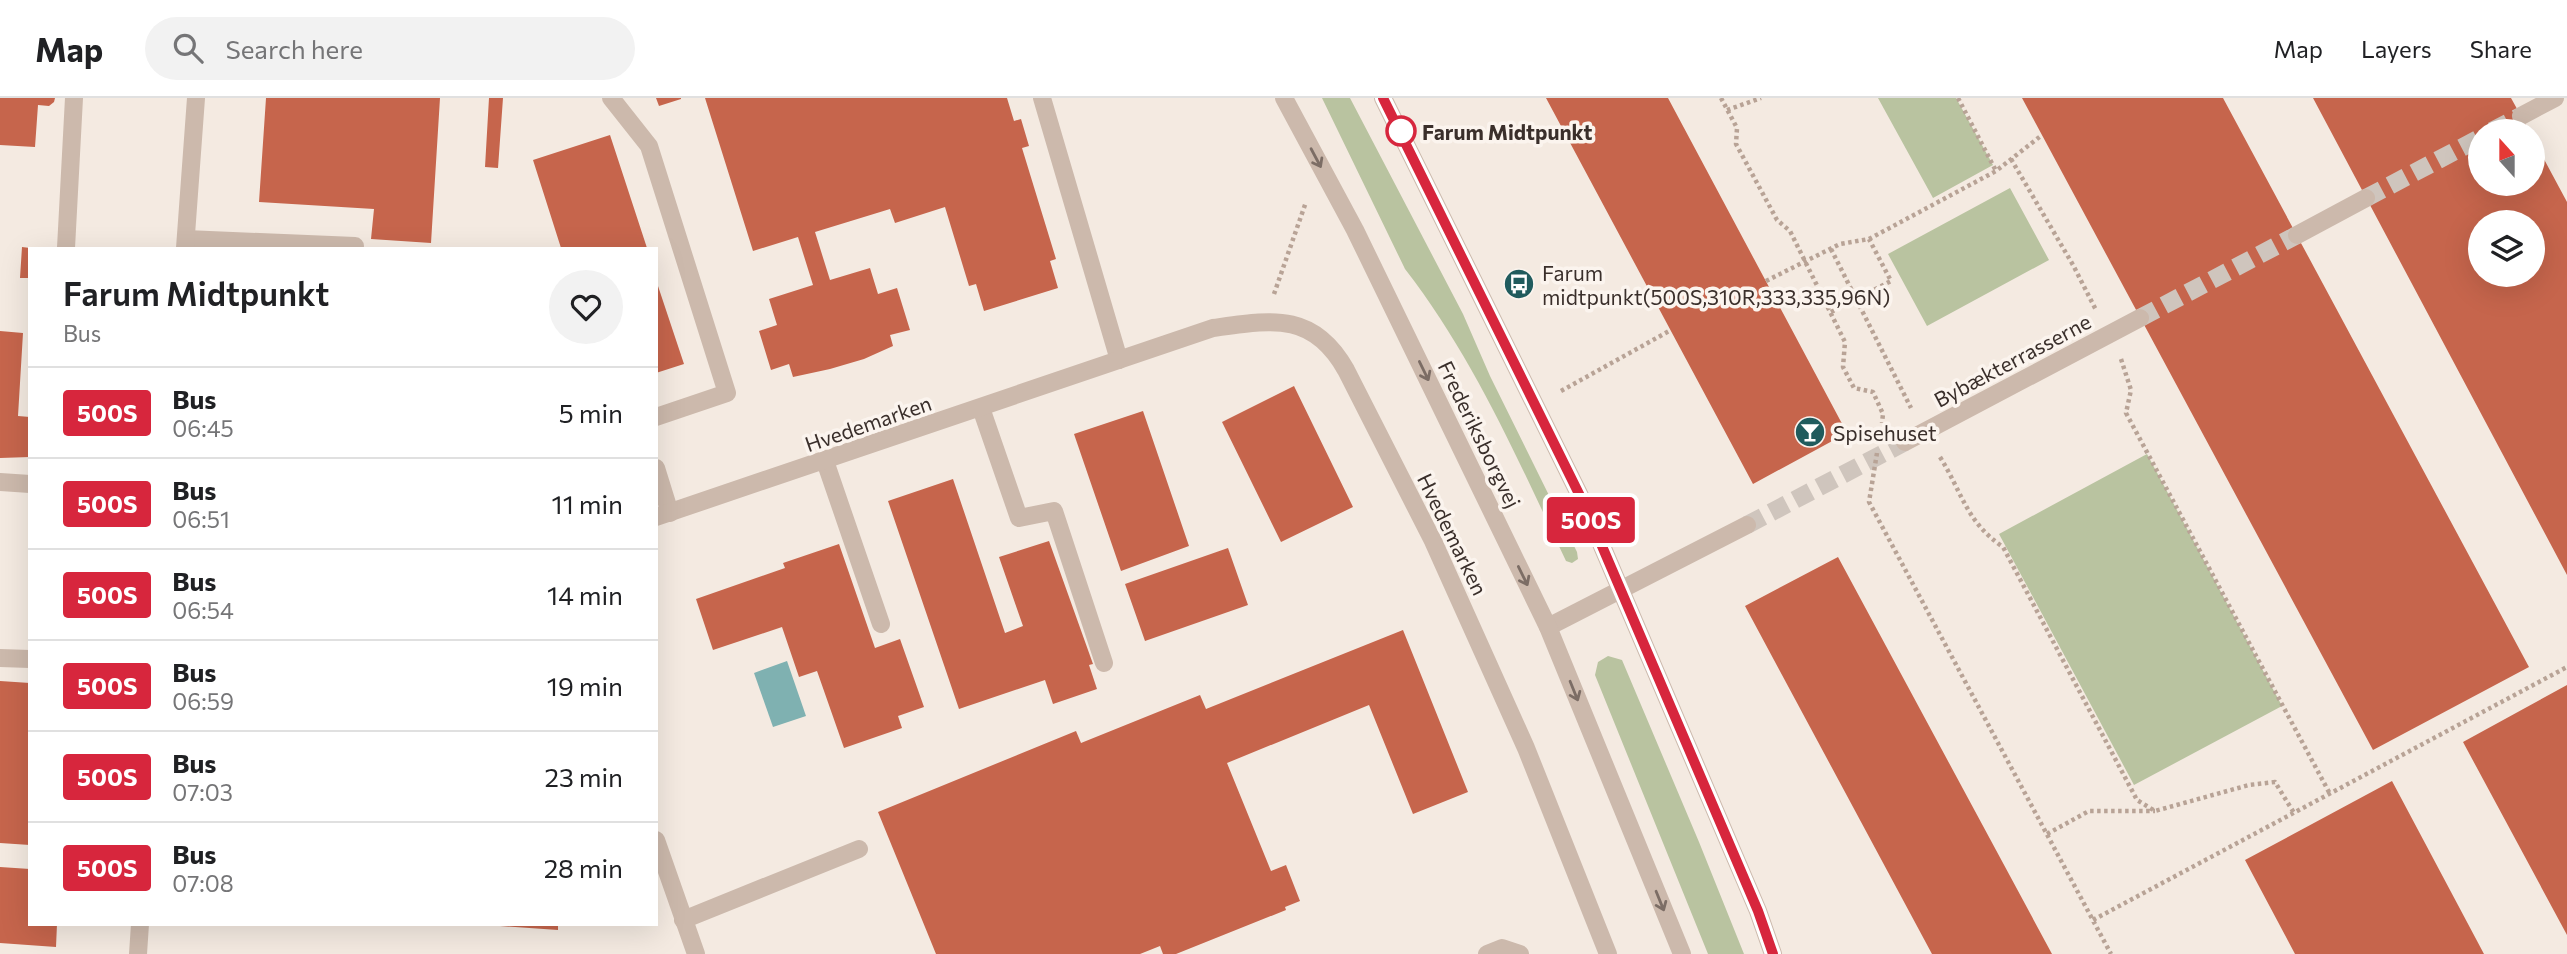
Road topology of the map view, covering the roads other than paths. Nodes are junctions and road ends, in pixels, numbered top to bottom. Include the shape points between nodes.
1 (74, 98) edge
2 (196, 98) edge
3 (611, 98) edge
4 (1042, 98) edge
5 (1284, 98) edge
6 (1383, 98) edge
7 (2555, 98) edge
8 (2521, 116) tunnel mouth
9 (2366, 198) tunnel mouth
10 (2297, 235) tunnel mouth
11 (186, 244) edge
12 (355, 246) dead end
13 (66, 247) edge
14 (2140, 318) tunnel mouth
15 (1119, 360) junction
16 (981, 408) junction
17 (658, 416) edge
18 (1905, 442) tunnel mouth
19 (825, 461) junction
20 (658, 481) edge
21 (0, 482) edge
22 (28, 484) edge
23 (663, 515) edge
24 (1747, 525) tunnel mouth
25 (1620, 591) junction
26 (881, 624) dead end
27 (1548, 627) junction
28 (0, 657) edge
29 (28, 659) edge
30 (1104, 663) dead end
31 (658, 846) edge
32 (859, 849) dead end
33 (683, 920) junction
34 (140, 926) edge
35 (138, 954) edge
36 (696, 954) edge
37 (1487, 954) edge
38 (1520, 954) edge
39 (1608, 954) edge
40 (1682, 954) edge
41 (1773, 954) edge

1 - 13 street
2 - 11 street
3 - 17 street via 649,146 727,393
4 - 15 street
5 -> 27 street, Frederiksborgvej via 1355,230
6 - 25 street via 1584,504
7 - 8 street
9 - 10 street
11 - 12 street
14 - 18 street, Bybækterrasserne
15 - 16 street, Hvedemarken
15 - 39 street, Hvedemarken via 1213,328 1265,321 1288,323 1318,335 1334,349 1433,541 1515,724
16 - 19 street, Hvedemarken
16 - 30 street via 1019,517 1054,511
19 - 23 street, Hvedemarken
19 - 26 street
20 - 23 street, Hvedemarken
21 - 22 street
24 - 25 street
25 - 27 street
25 - 41 street
27 -> 40 street, Frederiksborgvej
28 - 29 street
31 - 33 street
32 - 33 street
33 - 36 street
34 - 35 street
37 - 38 street via 1502,948

